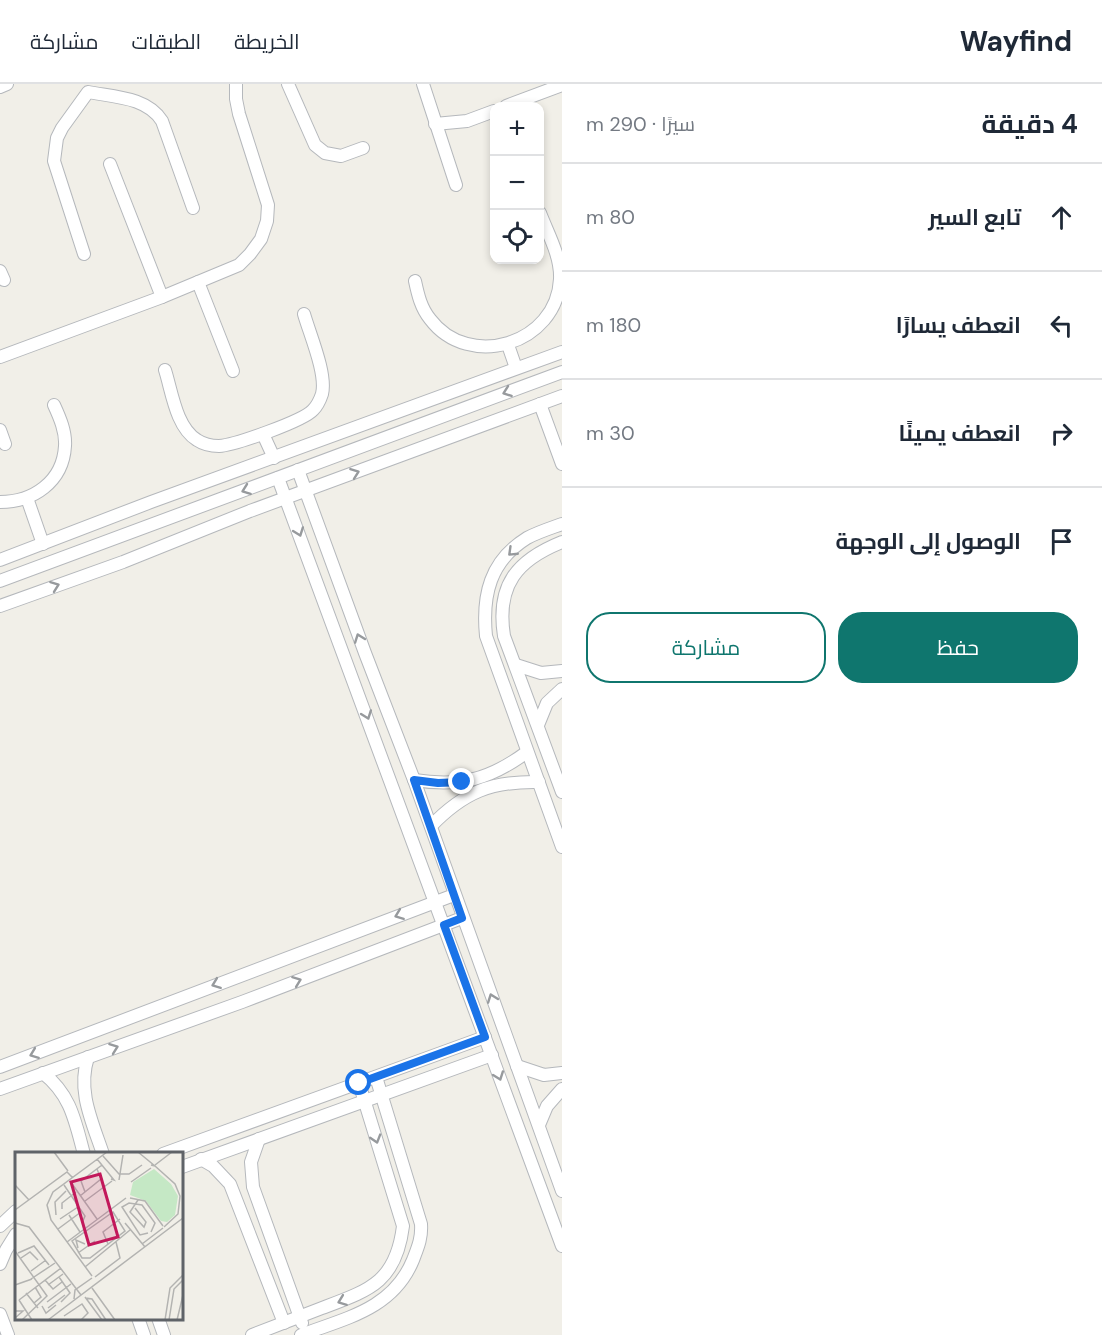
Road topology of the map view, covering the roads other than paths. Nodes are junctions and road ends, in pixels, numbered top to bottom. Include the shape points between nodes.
1 (7, 84) edge
2 (237, 84) edge
3 (288, 84) edge
4 (423, 84) edge
5 (562, 85) edge
6 (0, 87) edge
7 (86, 88) edge
8 (517, 102) edge
9 (490, 113) edge
10 (435, 124) junction
11 (363, 147) dead end
12 (110, 164) dead end
13 (456, 185) dead end
14 (193, 208) dead end
15 (544, 223) edge
16 (84, 254) dead end
17 (414, 281) dead end
18 (198, 282) junction
19 (162, 297) junction
20 (304, 314) dead end
21 (508, 345) junction
22 (562, 352) edge
23 (0, 357) edge
24 (516, 368) junction
25 (165, 370) dead end
26 (233, 371) dead end
27 (562, 372) edge
28 (562, 396) edge
29 (540, 404) junction
30 (54, 405) dead end
31 (0, 430) edge
32 (263, 434) junction
33 (5, 444) dead end
34 (274, 458) junction
35 (562, 464) edge
36 (298, 470) junction
37 (278, 478) junction
38 (305, 491) junction
39 (27, 498) junction
40 (286, 498) junction
41 (0, 502) edge
42 (562, 524) edge
43 (562, 542) edge
44 (43, 544) junction
45 (0, 560) edge
46 (0, 581) edge
47 (0, 606) edge
48 (516, 665) junction
49 (562, 671) edge
50 (562, 689) edge
51 (538, 725) junction
52 (527, 752) junction
53 (414, 780) junction
54 (539, 782) junction
55 (562, 792) edge
56 (431, 826) junction
57 (562, 847) edge
58 (454, 895) junction
59 (435, 902) junction
60 (462, 918) junction
61 (444, 925) junction
62 (485, 1037) junction
63 (492, 1054) junction
64 (88, 1057) junction
65 (517, 1065) junction
66 (0, 1067) edge
67 (43, 1072) junction
68 (562, 1072) edge
69 (376, 1077) junction
70 (359, 1083) junction
71 (0, 1089) edge
72 (562, 1089) edge
73 (381, 1095) junction
74 (364, 1101) junction
75 (539, 1125) junction
76 (259, 1139) junction
77 (83, 1152) edge
78 (102, 1152) edge
79 (169, 1152) edge
80 (201, 1159) junction
81 (183, 1167) edge
82 (562, 1191) edge
83 (15, 1212) edge
84 (0, 1226) edge
85 (15, 1236) edge
86 (562, 1246) edge
87 (0, 1264) edge
88 (0, 1314) edge
89 (300, 1317) junction
90 (139, 1320) edge
91 (160, 1320) edge
92 (284, 1323) junction
93 (304, 1334) edge
94 (8, 1335) edge
95 (144, 1335) edge
96 (164, 1335) edge
97 (252, 1335) edge

1 - 6 street
2 - 18 street via 239,114 268,205 267,221 261,239 238,265
3 - 11 street via 315,145 325,153 341,156
4 - 10 street
5 - 8 street
7 - 14 street via 148,105 157,112
7 - 16 street via 57,138 54,161
9 - 10 street via 467,121
10 - 13 street
12 - 19 street
15 - 21 street via 559,262 557,297 538,327
17 - 21 street via 430,320 446,335 476,346
18 - 19 street
18 - 26 street
19 - 23 street
20 - 32 street via 322,377 321,396 312,412
21 - 24 street
22 - 24 street
24 - 34 street
25 - 32 street via 182,422 197,440 221,446
27 -> 36 street
28 - 29 street
29 - 35 street
38 -> 29 street
30 - 39 street via 64,429 62,463 54,478
31 - 33 street
32 - 34 street
34 - 44 street
36 - 37 street
36 - 38 street
37 - 40 street
37 -> 46 street
38 - 40 street
53 -> 38 street
39 - 41 street
39 - 44 street
47 -> 40 street
40 -> 59 street
42 -> 52 street via 528,538 510,552 496,569 483,613 486,636
43 - 48 street via 527,560 508,587 502,619 504,636
44 - 45 street
48 - 49 street via 541,673
48 - 51 street
50 - 51 street via 547,703
51 - 55 street
52 - 53 street via 508,766 478,779 438,783
52 - 54 street
53 - 56 street
54 - 56 street via 490,786 468,795
54 - 57 street
56 - 58 street
58 - 59 street
58 - 60 street
59 - 61 street
59 -> 66 street
60 - 61 street
65 -> 60 street
61 - 62 street
64 -> 61 street
62 - 63 street
62 - 69 street
63 - 73 street
63 -> 86 street
64 - 67 street
64 - 78 street via 83,1090
65 - 68 street via 544,1075
65 - 75 street
67 - 71 street
67 - 77 street via 66,1097
69 - 70 street
69 - 73 street
70 - 74 street
70 - 79 street
72 - 75 street via 547,1106
73 - 74 street
73 - 93 street via 422,1237 408,1273 393,1293 373,1308
74 - 76 street
74 -> 89 street via 403,1226 400,1245 393,1264 364,1292
75 - 82 street
76 - 80 street
76 - 89 street via 252,1162 253,1187
80 - 81 street
80 - 92 street via 230,1184
83 - 84 street
85 - 87 street
88 - 94 street
89 - 92 street
89 - 93 street
90 - 95 street
91 - 96 street
92 - 97 street

